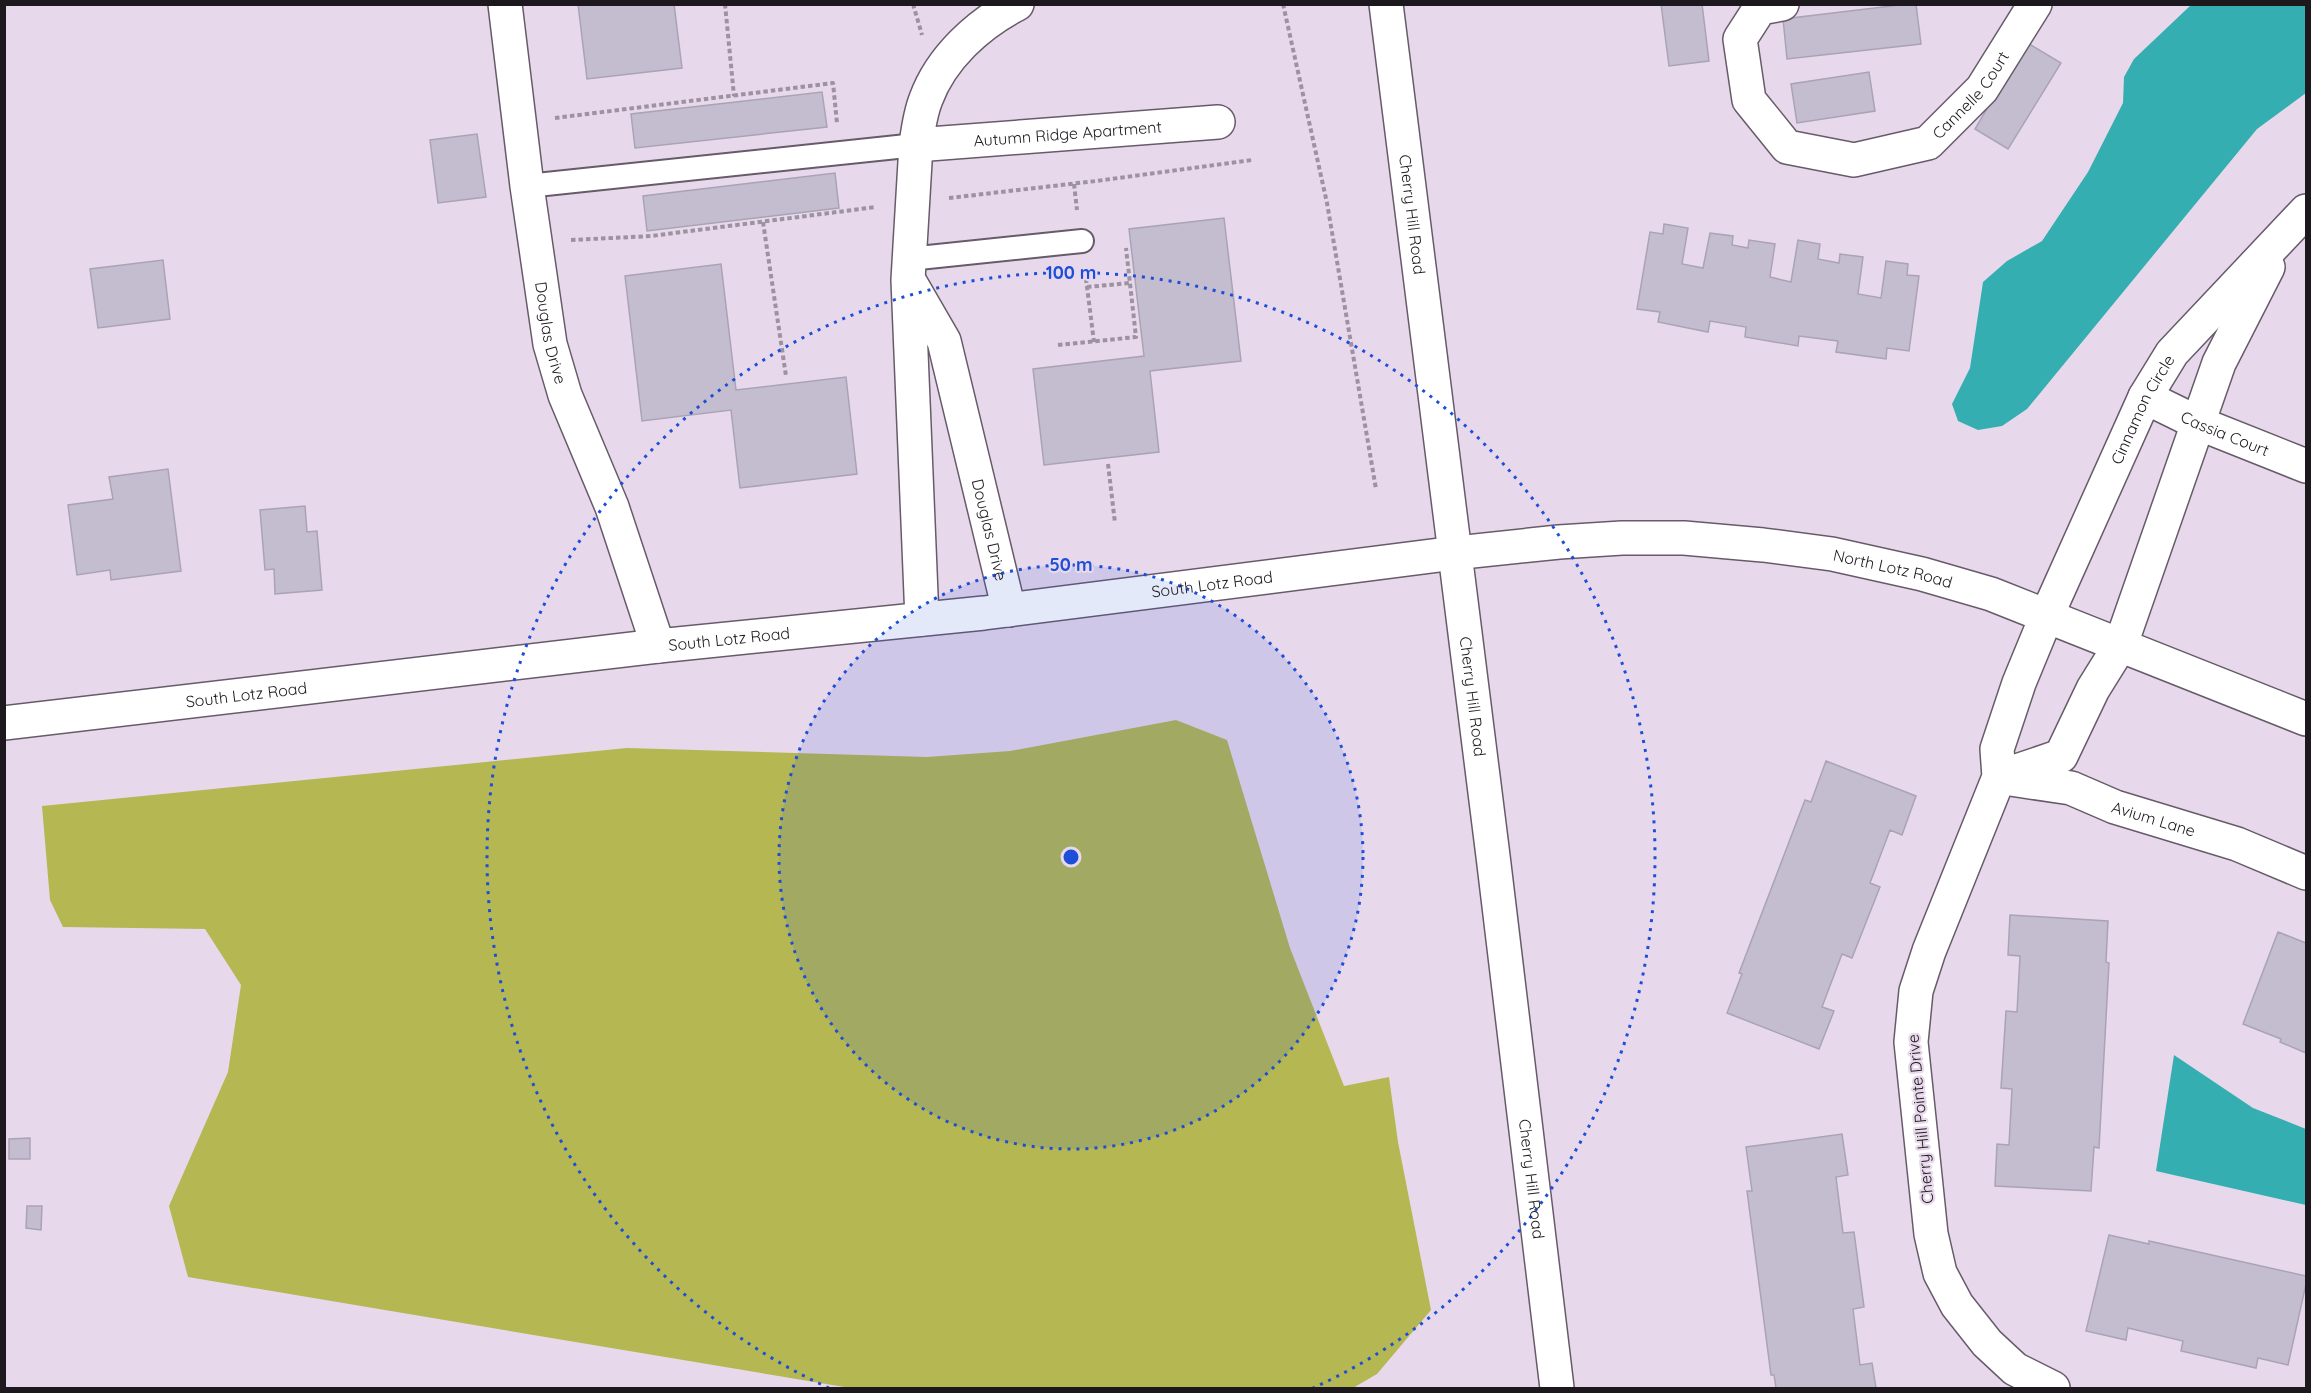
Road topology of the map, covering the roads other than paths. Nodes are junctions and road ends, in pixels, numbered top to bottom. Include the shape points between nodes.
1 (505, 4) edge
2 (1017, 4) edge
3 (1386, 4) edge
4 (1782, 4) edge
5 (2026, 7) edge
6 (1218, 122) dead end
7 (916, 145) junction
8 (528, 186) junction
9 (2307, 211) edge
10 (2284, 236) junction
11 (1082, 241) dead end
12 (909, 270) junction
13 (2145, 397) junction
14 (2198, 423) junction
15 (2307, 466) edge
16 (1455, 553) junction
17 (1009, 610) junction
18 (2046, 615) junction
19 (922, 619) junction
20 (2121, 644) junction
21 (658, 646) junction
22 (2307, 719) edge
23 (4, 723) edge
24 (1999, 777) junction
25 (2307, 873) edge
26 (1557, 1389) edge
27 (2053, 1389) edge

1 - 8 street, Douglas Drive
2 - 7 street via 966,39 938,75 926,99
3 - 16 street, Cherry Hill Road
4 - 5 street, Cannelle Court via 1760,8 1740,39 1749,100 1787,147 1854,160 1928,143 1982,89
6 - 7 street, Autumn Ridge Apartment
7 - 8 lane
7 - 12 street
8 - 21 street, Douglas Drive via 553,354 565,394 612,507
9 - 10 street, Cinnamon Circle
10 - 13 street, Cinnamon Circle via 2172,352
10 - 14 street, Cinnamon Circle via 2218,363
11 - 12 lane
12 - 17 street, Douglas Drive via 944,341
12 - 19 street
13 - 14 street, Cassia Court
13 - 18 street, Cinnamon Circle
14 - 15 street, Cassia Court
14 - 20 street, Cinnamon Circle
16 - 17 street, South Lotz Road
16 - 18 street, North Lotz Road via 1622,538 1763,544 1922,574
16 - 26 street, Cherry Hill Road
17 - 19 street, South Lotz Road
18 - 20 street, North Lotz Road
18 - 24 street, Cherry Hill Pointe Drive via 1997,749
19 - 21 street, South Lotz Road
20 - 22 street, North Lotz Road
20 - 24 street via 2093,689 2061,756
21 - 23 street, South Lotz Road
24 - 25 street, Avium Lane via 2071,788 2115,807 2237,844
24 - 27 street, Cherry Hill Pointe Drive via 1923,971 1914,1000 1911,1042 1931,1234 1940,1273 1957,1305 1987,1343 2015,1369

